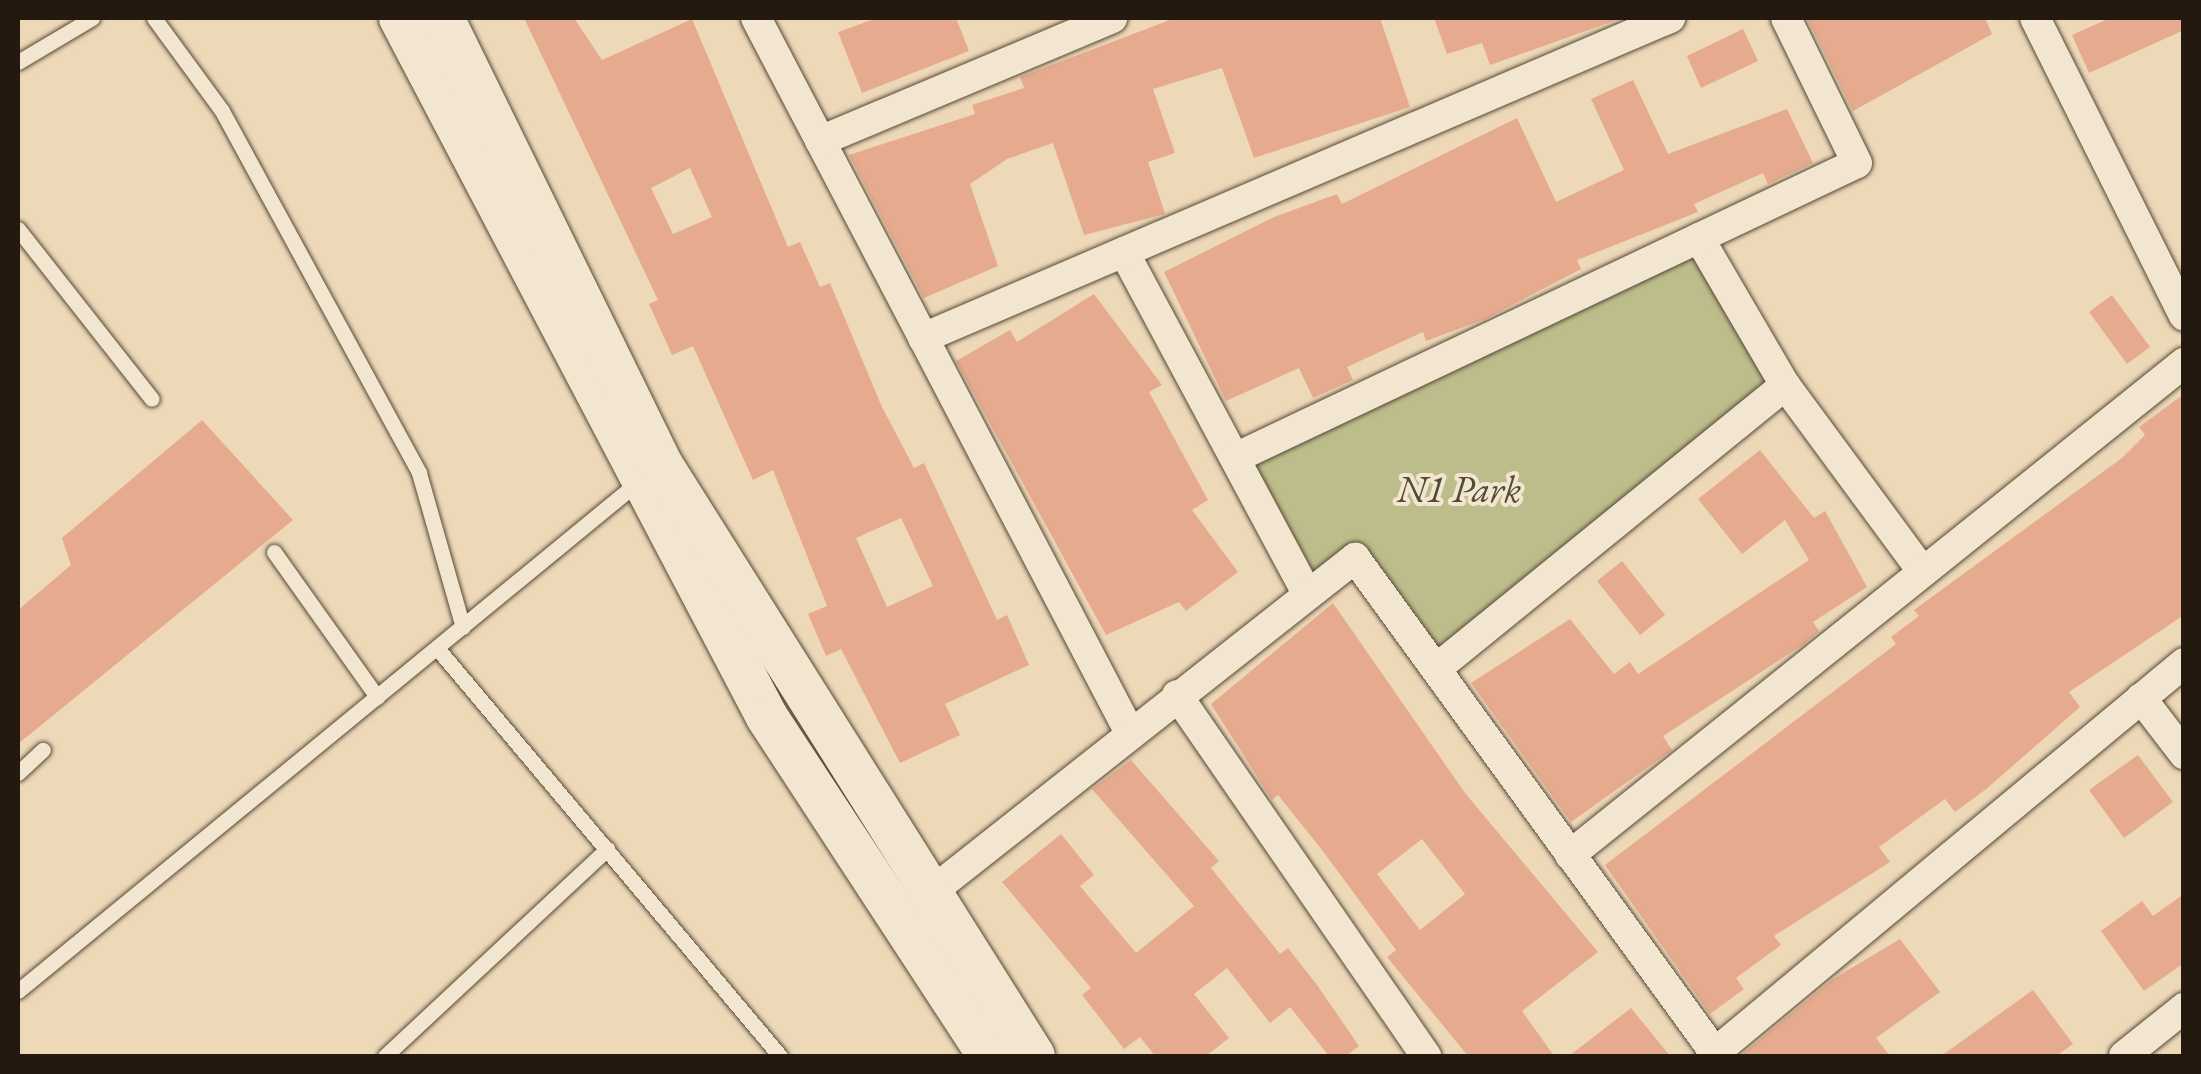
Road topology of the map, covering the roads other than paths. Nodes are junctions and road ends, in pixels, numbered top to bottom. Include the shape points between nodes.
1 (92, 18) edge
2 (154, 18) edge
3 (400, 18) edge
4 (444, 18) edge
5 (756, 18) edge
6 (1112, 18) edge
7 (1670, 18) edge
8 (1786, 18) edge
9 (2035, 18) edge
10 (18, 62) edge
11 (820, 141) junction
12 (18, 229) edge
13 (1699, 238) junction
14 (1124, 252) junction
15 (2184, 316) edge
16 (923, 338) junction
17 (2184, 363) edge
18 (1785, 385) junction
19 (152, 400) dead end
20 (1234, 458) junction
21 (638, 482) junction
22 (274, 552) dead end
23 (1923, 572) junction
24 (1307, 594) junction
25 (464, 627) junction
26 (437, 648) junction
27 (2184, 663) edge
28 (1436, 668) junction
29 (1177, 695) junction
30 (377, 697) junction
31 (2142, 698) junction
32 (1129, 732) junction
33 (43, 750) dead end
34 (2184, 754) edge
35 (18, 773) edge
36 (608, 850) junction
37 (1570, 855) junction
38 (925, 896) junction
39 (18, 991) edge
40 (2184, 1008) edge
41 (1713, 1055) edge
42 (385, 1056) edge
43 (780, 1056) edge
44 (990, 1056) edge
45 (1034, 1056) edge
46 (1426, 1056) edge
47 (2124, 1056) edge

1 - 10 lane
2 - 25 lane via 222,111 419,474
3 - 21 street
4 - 38 street via 662,465
5 - 11 street
6 - 11 street
7 - 14 street
8 - 13 street via 1857,162
9 - 15 street
11 - 16 street
12 - 19 lane
13 - 18 street
13 - 20 street
14 - 16 street
14 - 20 street
16 - 32 street
17 - 23 street
18 - 23 street
18 - 28 street
20 - 24 street
21 - 25 lane
21 - 44 street via 767,717
22 - 30 lane
23 - 37 street
24 - 28 street via 1355,558
24 - 29 street
25 - 26 lane
26 - 30 lane
26 - 36 lane
27 - 31 street
28 - 37 street
29 - 32 street
29 - 46 street
30 - 39 lane
31 - 34 street
31 - 41 street
32 - 38 street
33 - 35 lane
36 - 42 lane
36 - 43 lane
37 - 41 street
38 - 45 street
40 - 47 street

